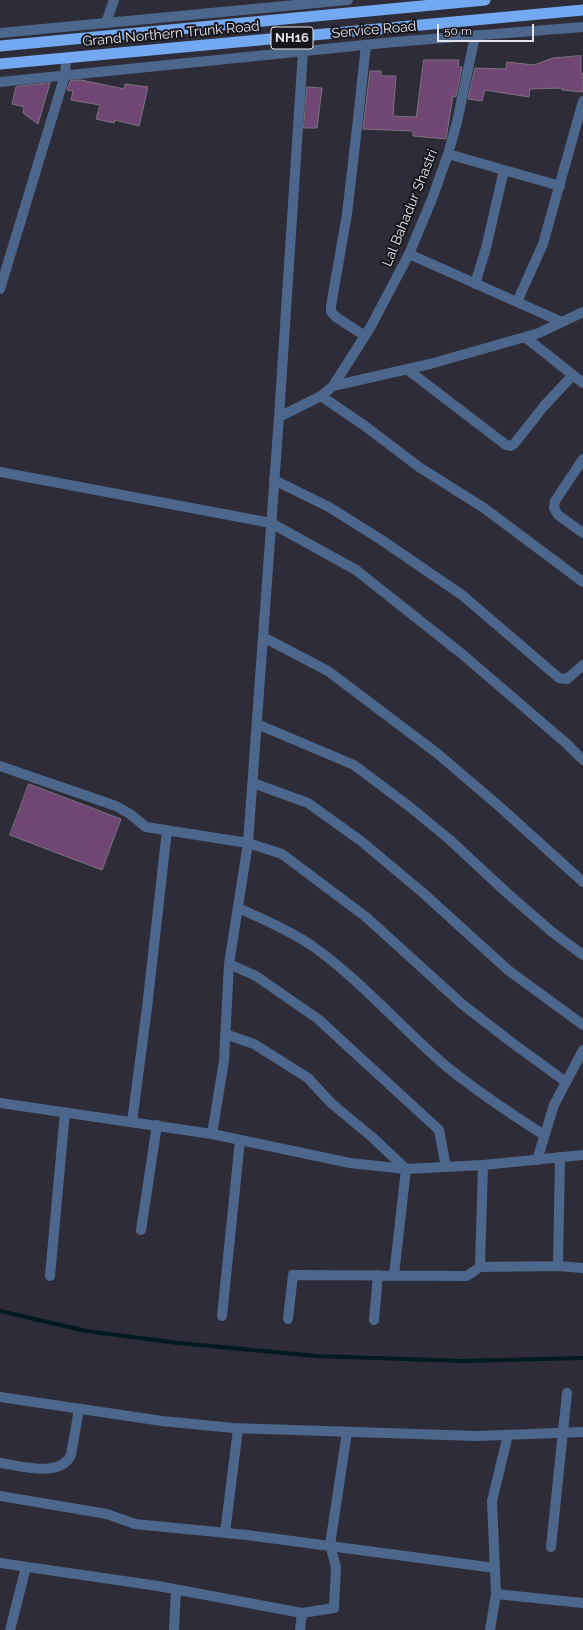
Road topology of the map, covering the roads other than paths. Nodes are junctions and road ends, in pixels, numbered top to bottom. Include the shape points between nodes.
1 (114, 0) edge
2 (348, 0) edge
3 (485, 0) edge
4 (583, 10) edge
5 (106, 23) junction
6 (583, 27) edge
7 (0, 32) edge
8 (475, 36) junction
9 (366, 45) junction
10 (0, 46) edge
11 (303, 51) junction
12 (66, 58) junction
13 (0, 64) edge
14 (65, 75) junction
15 (0, 82) edge
16 (583, 101) edge
17 (448, 154) junction
18 (504, 170) junction
19 (560, 186) junction
20 (409, 254) junction
21 (475, 284) junction
22 (0, 289) edge
23 (517, 302) junction
24 (583, 312) edge
25 (562, 322) junction
26 (365, 336) junction
27 (525, 337) junction
28 (408, 370) junction
29 (573, 375) junction
30 (583, 383) edge
31 (333, 386) junction
32 (321, 396) junction
33 (279, 417) junction
34 (583, 459) edge
35 (0, 472) edge
36 (274, 480) junction
37 (271, 523) junction
38 (583, 533) edge
39 (583, 582) edge
40 (263, 637) junction
41 (583, 665) edge
42 (257, 724) junction
43 (583, 760) edge
44 (0, 766) edge
45 (253, 783) junction
46 (167, 830) junction
47 (248, 843) junction
48 (583, 882) edge
49 (238, 908) junction
50 (583, 955) edge
51 (229, 964) junction
52 (583, 1025) edge
53 (225, 1034) junction
54 (583, 1050) edge
55 (566, 1082) junction
56 (0, 1103) edge
57 (65, 1112) junction
58 (132, 1122) junction
59 (157, 1125) junction
60 (212, 1134) junction
61 (544, 1135) junction
62 (240, 1140) junction
63 (583, 1155) edge
64 (560, 1157) junction
65 (537, 1160) junction
66 (483, 1165) junction
67 (446, 1167) junction
68 (406, 1168) junction
69 (141, 1230) dead end
70 (558, 1266) junction
71 (480, 1267) junction
72 (583, 1268) edge
73 (378, 1275) junction
74 (394, 1275) junction
75 (50, 1276) dead end
76 (222, 1316) dead end
77 (288, 1319) dead end
78 (374, 1320) dead end
79 (567, 1393) dead end
80 (0, 1397) edge
81 (79, 1409) junction
82 (238, 1429) junction
83 (347, 1432) junction
84 (583, 1432) edge
85 (564, 1433) junction
86 (508, 1435) junction
87 (0, 1463) edge
88 (0, 1496) edge
89 (224, 1533) junction
90 (330, 1545) junction
91 (551, 1547) dead end
92 (0, 1563) edge
93 (26, 1567) junction
94 (495, 1568) junction
95 (176, 1590) junction
96 (496, 1594) junction
97 (583, 1603) edge
98 (302, 1613) junction
99 (10, 1630) edge
100 (174, 1630) edge
101 (300, 1630) edge
102 (490, 1630) edge

1 - 5 street
2 - 5 street
3 - 10 highway, Grand Northern Trunk Road / NH16
4 - 12 highway, Grand Northern Trunk Road / NH16
5 - 7 street
6 - 8 street, Service Road
8 - 9 street, Service Road
8 - 17 street, Lal Bahadur Shastri
9 - 11 street, Service Road
9 - 26 street via 347,214 331,306 331,312 336,317
11 - 14 street, Service Road
11 - 33 street
12 - 13 highway, Grand Northern Trunk Road / NH16
12 - 14 street
14 - 15 street, Service Road
14 - 22 street
16 - 19 street
17 - 18 street
17 - 20 street, Lal Bahadur Shastri
18 - 19 street
18 - 21 street
19 - 23 street via 543,244
20 - 21 street
20 - 26 street, Lal Bahadur Shastri
21 - 23 street
23 - 25 street
24 - 25 street
25 - 27 street
26 - 31 street, Lal Bahadur Shastri
27 - 28 street
27 - 29 street
28 - 29 street via 510,446
28 - 31 street
29 - 30 street
31 - 32 street, Lal Bahadur Shastri
32 - 33 street, Lal Bahadur Shastri
32 - 39 street via 419,468 484,508
33 - 36 street
34 - 38 street via 555,501 554,508 558,515
35 - 37 street
36 - 37 street
36 - 41 street via 329,507 462,595 559,678 567,679
37 - 40 street
37 - 43 street via 356,570 462,654
40 - 42 street
40 - 48 street via 328,671 438,754
42 - 45 street
42 - 50 street via 354,765 444,835 552,932
44 - 46 street via 116,806 146,827
45 - 47 street
45 - 52 street via 308,803 361,841 508,970
46 - 47 street
46 - 58 street
47 - 49 street
47 - 55 street via 282,854 366,917 462,1004
49 - 51 street
49 - 61 street via 276,924 311,945 354,980 447,1066 497,1106
51 - 53 street
51 - 67 street via 256,976 318,1019 439,1130
53 - 60 street via 224,1061
53 - 68 street via 254,1044 308,1078 331,1103
54 - 55 street
55 - 61 street via 554,1105
56 - 57 street
57 - 58 street
57 - 75 street
58 - 59 street
59 - 60 street
59 - 69 street
60 - 62 street
61 - 65 street
62 - 68 street via 350,1163
62 - 76 street
63 - 64 street
64 - 65 street
64 - 70 street
65 - 66 street
66 - 67 street
66 - 71 street
67 - 68 street
68 - 74 street
70 - 71 street
70 - 72 street
71 - 74 street via 467,1276
73 - 74 street
73 - 77 street via 293,1275
73 - 78 street
79 - 85 street
80 - 81 street
81 - 82 street
81 - 87 street via 68,1462 59,1468 44,1470
82 - 83 street
82 - 89 street
83 - 86 street
83 - 90 street
84 - 85 street
85 - 86 street
85 - 91 street
86 - 94 street via 492,1501
88 - 89 street via 107,1514 135,1524
89 - 90 street
90 - 94 street
90 - 98 street via 336,1568 334,1608
92 - 93 street
93 - 95 street
93 - 99 street
94 - 96 street
95 - 98 street
95 - 100 street
96 - 97 street
96 - 102 street
98 - 101 street

